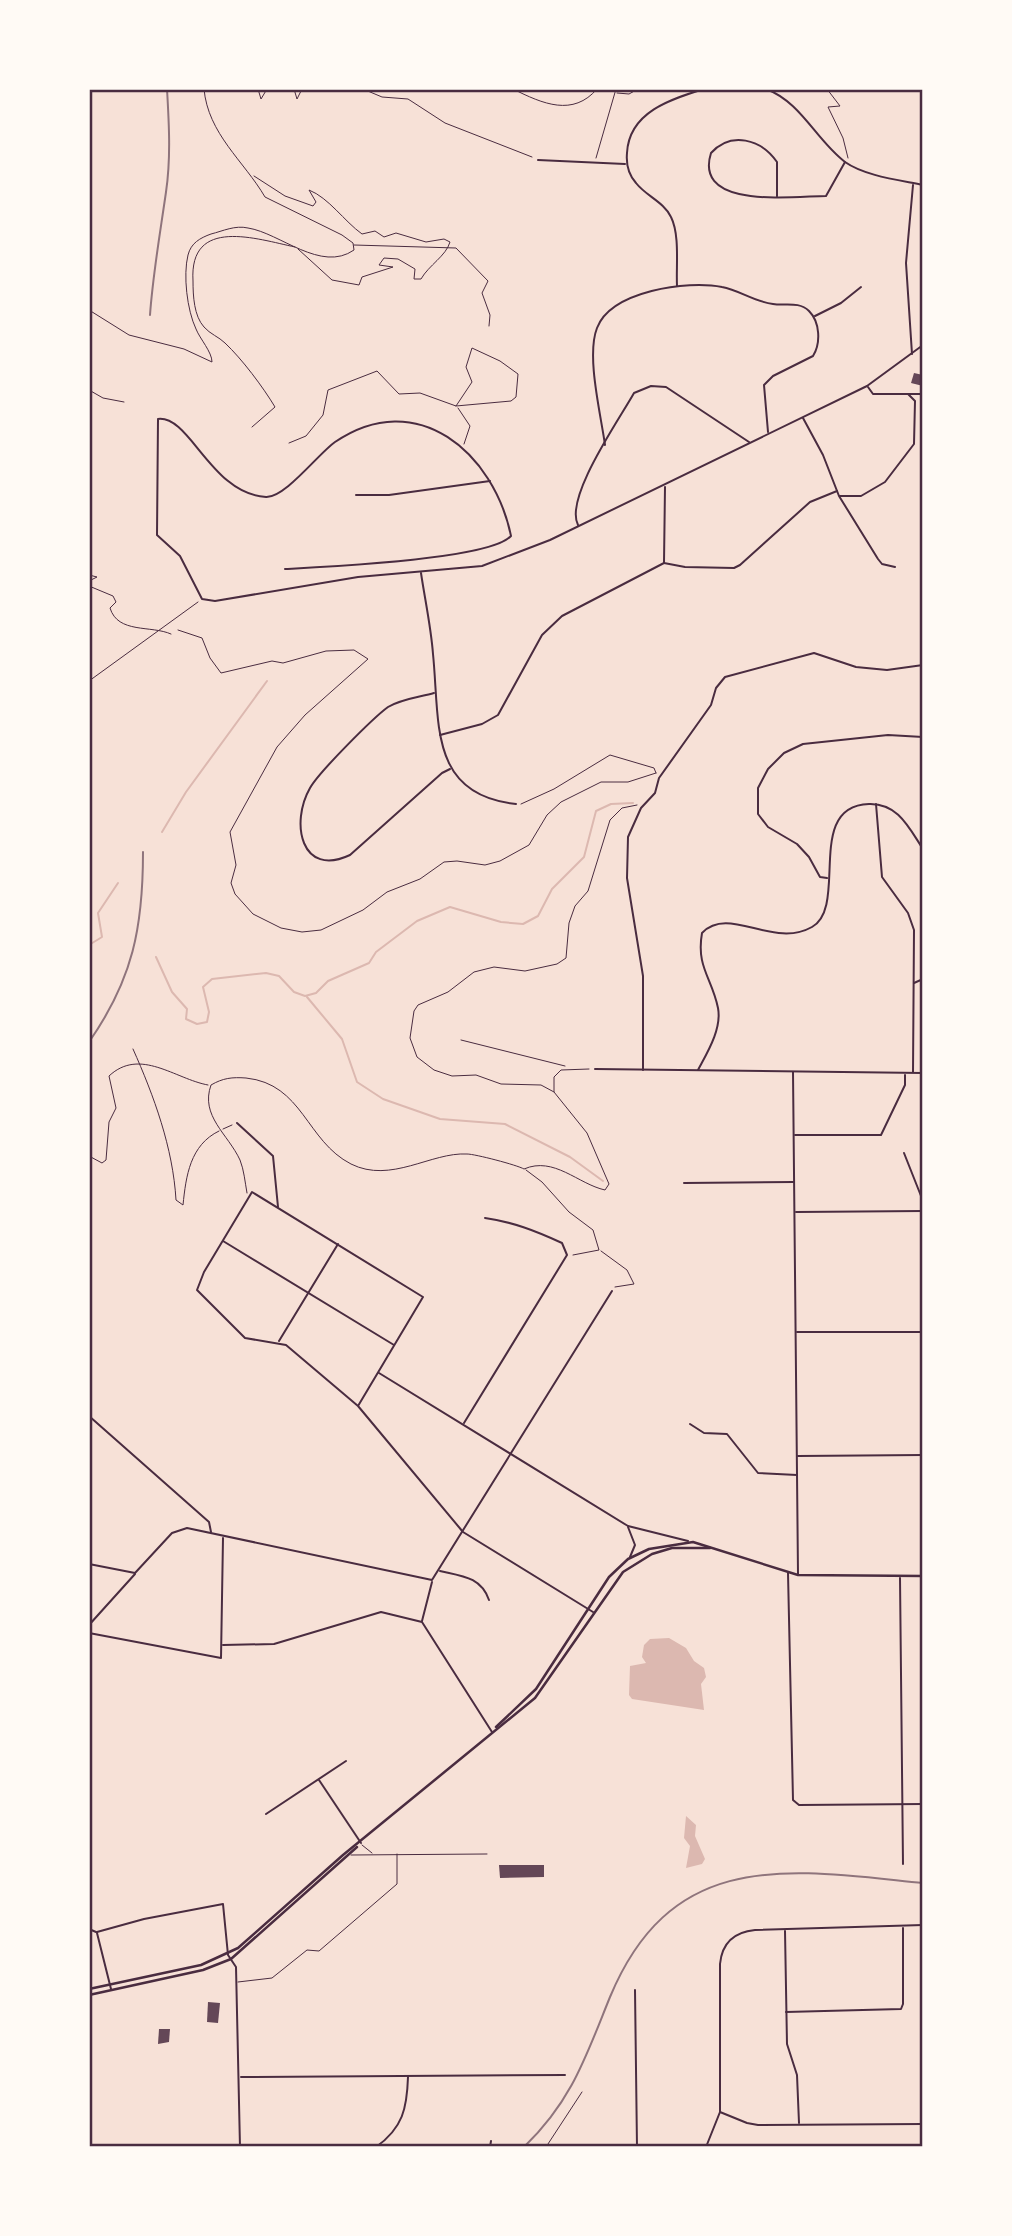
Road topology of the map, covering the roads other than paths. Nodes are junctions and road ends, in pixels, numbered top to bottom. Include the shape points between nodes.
1 (704, 89) edge
2 (766, 89) edge
3 (538, 160) road end
4 (845, 162) junction
5 (626, 164) junction
6 (913, 183) junction
7 (923, 185) edge
8 (778, 196) junction
9 (677, 286) junction
10 (861, 287) dead end
11 (813, 317) junction
12 (923, 345) edge
13 (912, 355) junction
14 (867, 386) junction
15 (908, 394) junction
16 (923, 394) edge
17 (802, 417) junction
18 (769, 433) junction
19 (750, 443) junction
20 (605, 445) junction
21 (490, 481) junction
22 (665, 485) junction
23 (837, 491) junction
24 (356, 495) dead end
25 (839, 496) junction
26 (579, 526) junction
27 (664, 563) junction
28 (895, 567) dead end
29 (285, 569) dead end
30 (421, 572) junction
31 (923, 666) edge
32 (434, 694) junction
33 (440, 735) junction
34 (923, 737) edge
35 (450, 769) junction
36 (516, 804) road end
37 (876, 804) junction
38 (923, 849) edge
39 (828, 878) junction
40 (923, 979) edge
41 (914, 983) junction
42 (595, 1069) road end
43 (643, 1070) junction
44 (698, 1070) junction
45 (793, 1072) junction
46 (905, 1073) junction
47 (913, 1073) junction
48 (923, 1073) edge
49 (237, 1123) road end
50 (794, 1135) junction
51 (904, 1153) dead end
52 (794, 1182) junction
53 (684, 1183) dead end
54 (923, 1201) edge
55 (278, 1208) junction
56 (923, 1211) edge
57 (795, 1212) junction
58 (485, 1218) dead end
59 (222, 1241) junction
60 (338, 1244) junction
61 (612, 1291) road end
62 (308, 1293) junction
63 (796, 1332) junction
64 (923, 1332) edge
65 (279, 1342) junction
66 (394, 1345) junction
67 (378, 1373) junction
68 (358, 1406) junction
69 (89, 1416) edge
70 (463, 1424) junction
71 (691, 1424) dead end
72 (510, 1454) junction
73 (923, 1455) edge
74 (797, 1456) junction
75 (797, 1475) junction
76 (628, 1526) junction
77 (463, 1532) junction
78 (211, 1534) junction
79 (223, 1536) junction
80 (693, 1542) junction
81 (710, 1548) junction
82 (628, 1559) junction
83 (89, 1564) edge
84 (440, 1571) junction
85 (788, 1572) junction
86 (135, 1573) junction
87 (798, 1575) junction
88 (900, 1577) junction
89 (923, 1577) edge
90 (432, 1580) junction
91 (489, 1600) dead end
92 (587, 1609) junction
93 (593, 1612) junction
94 (422, 1622) junction
95 (89, 1625) edge
96 (89, 1633) edge
97 (223, 1645) junction
98 (492, 1732) junction
99 (346, 1761) dead end
100 (319, 1779) junction
101 (903, 1804) junction
102 (923, 1804) edge
103 (267, 1814) dead end
104 (361, 1843) junction
105 (375, 1854) junction
106 (397, 1854) junction
107 (487, 1854) dead end
108 (351, 1855) junction
109 (903, 1864) dead end
110 (923, 1925) edge
111 (903, 1927) junction
112 (89, 1928) edge
113 (785, 1930) junction
114 (96, 1932) junction
115 (229, 1957) junction
116 (237, 1982) junction
117 (110, 1985) junction
118 (89, 1989) edge
119 (111, 1990) junction
120 (635, 1990) dead end
121 (89, 1995) edge
122 (786, 2012) junction
123 (565, 2075) dead end
124 (408, 2076) junction
125 (239, 2077) junction
126 (720, 2112) junction
127 (799, 2124) junction
128 (923, 2124) edge
129 (491, 2141) dead end
130 (240, 2147) edge
131 (376, 2147) edge
132 (490, 2147) edge
133 (637, 2147) edge
134 (706, 2147) edge

1 - 5 street via 645,115 634,127
2 - 4 street via 792,104
3 - 5 street
4 - 6 street
4 - 8 street via 826,196
5 - 9 street via 634,182 673,220
6 - 7 street
6 - 13 street via 906,263
8 - 8 street via 777,162 759,144 734,140 711,153 710,169 729,192
9 - 11 street via 722,286 773,304 804,307
9 - 20 street via 657,288 616,305 597,326 594,368
10 - 11 street
11 - 18 street via 818,334 813,356 764,385
12 - 13 street
13 - 14 street
14 - 15 street via 873,394
14 - 17 street
15 - 16 street
15 - 25 street via 915,401 914,444 879,488 861,496
17 - 18 street
17 - 23 street
18 - 19 street
19 - 20 street via 666,387 651,386 634,393
19 - 22 street
20 - 26 street via 578,495 574,517
21 - 24 street
21 - 29 street via 511,536 499,545 377,563
21 - 30 street via 463,446 436,430 380,424 334,443 283,491 269,498 223,479 179,426 158,419 157,535 180,556 202,599 215,601 358,577
22 - 26 street
22 - 27 street
23 - 25 street
23 - 27 street via 810,502 734,568
25 - 28 street via 877,559
26 - 30 street via 482,566
27 - 33 street via 562,615 542,635 498,715
30 - 32 street
31 - 43 street via 856,667 814,653 725,677 716,688 712,705 659,778 655,793 634,822 625,854 643,976
32 - 33 street
32 - 35 street via 387,708 311,786 301,813 302,842 310,854 321,859 350,855
33 - 35 street
34 - 39 street via 888,735 803,744 783,752 768,769 758,788 758,814 768,827 797,844 820,877
35 - 36 street via 460,782 492,802
37 - 38 street via 900,815
37 - 39 street via 859,806 839,820 832,838
37 - 41 street via 882,877 908,913 914,930
39 - 44 street via 825,912 814,926 783,934 722,922 702,933 701,964 719,1009 713,1041
40 - 41 street
41 - 47 street
42 - 43 street
43 - 44 street
44 - 45 street
45 - 46 street
45 - 50 street
46 - 47 street
46 - 50 street via 905,1085 880,1135
47 - 48 street
49 - 55 street via 274,1156
50 - 52 street
51 - 54 street
52 - 53 street
52 - 57 street
55 - 59 street via 252,1192
55 - 60 street
56 - 57 street
57 - 63 street
58 - 70 street via 539,1232 562,1243 567,1255
59 - 62 street
59 - 65 street via 197,1290 245,1339
60 - 62 street
60 - 66 street via 423,1297
61 - 72 street
62 - 65 street
62 - 66 street
63 - 64 street
63 - 74 street
65 - 68 street
66 - 67 street
67 - 68 street
67 - 70 street
68 - 77 street
69 - 78 street via 209,1522
70 - 72 street
71 - 75 street via 704,1433 727,1434 758,1473
72 - 76 street
72 - 77 street
73 - 74 street
74 - 75 street
75 - 87 street
76 - 80 street
76 - 82 street via 635,1545
77 - 84 street
77 - 92 street
78 - 79 street
78 - 86 street via 179,1529
79 - 90 street
79 - 97 street
80 - 81 main road
80 - 82 main road via 649,1549
81 - 85 main road
81 - 93 main road via 672,1548 633,1564
82 - 92 main road
83 - 86 street
84 - 90 street
84 - 91 street via 472,1578 485,1588
85 - 87 main road
85 - 101 street via 791,1795 796,1804
86 - 95 street
87 - 88 main road
88 - 89 main road
88 - 101 street
90 - 94 street
92 - 93 street
92 - 98 main road via 536,1689
93 - 98 main road via 541,1692
94 - 97 street via 381,1612 274,1644
94 - 98 street
96 - 97 street via 221,1658
98 - 104 main road
99 - 100 street
100 - 103 street
100 - 104 street
101 - 102 street
101 - 109 street
104 - 105 lane
104 - 108 main road
104 - 115 main road
105 - 106 lane
105 - 108 lane
106 - 107 lane
106 - 116 lane via 397,1884 319,1951 307,1950 272,1978
108 - 115 main road
110 - 111 street
111 - 113 street
111 - 122 street via 901,2009
112 - 114 street
113 - 122 street
113 - 126 street via 745,1931 729,1941 721,1955
114 - 115 street via 220,1903
114 - 117 street
115 - 116 street via 236,1966
115 - 117 main road
115 - 119 main road via 203,1970
116 - 125 street
117 - 118 main road
117 - 119 street
119 - 121 main road
120 - 133 street
122 - 127 street via 787,2044 797,2075
123 - 124 street
124 - 125 street
124 - 131 street via 402,2120
125 - 130 street
126 - 127 street via 747,2123
126 - 134 street
127 - 128 street
129 - 132 street

